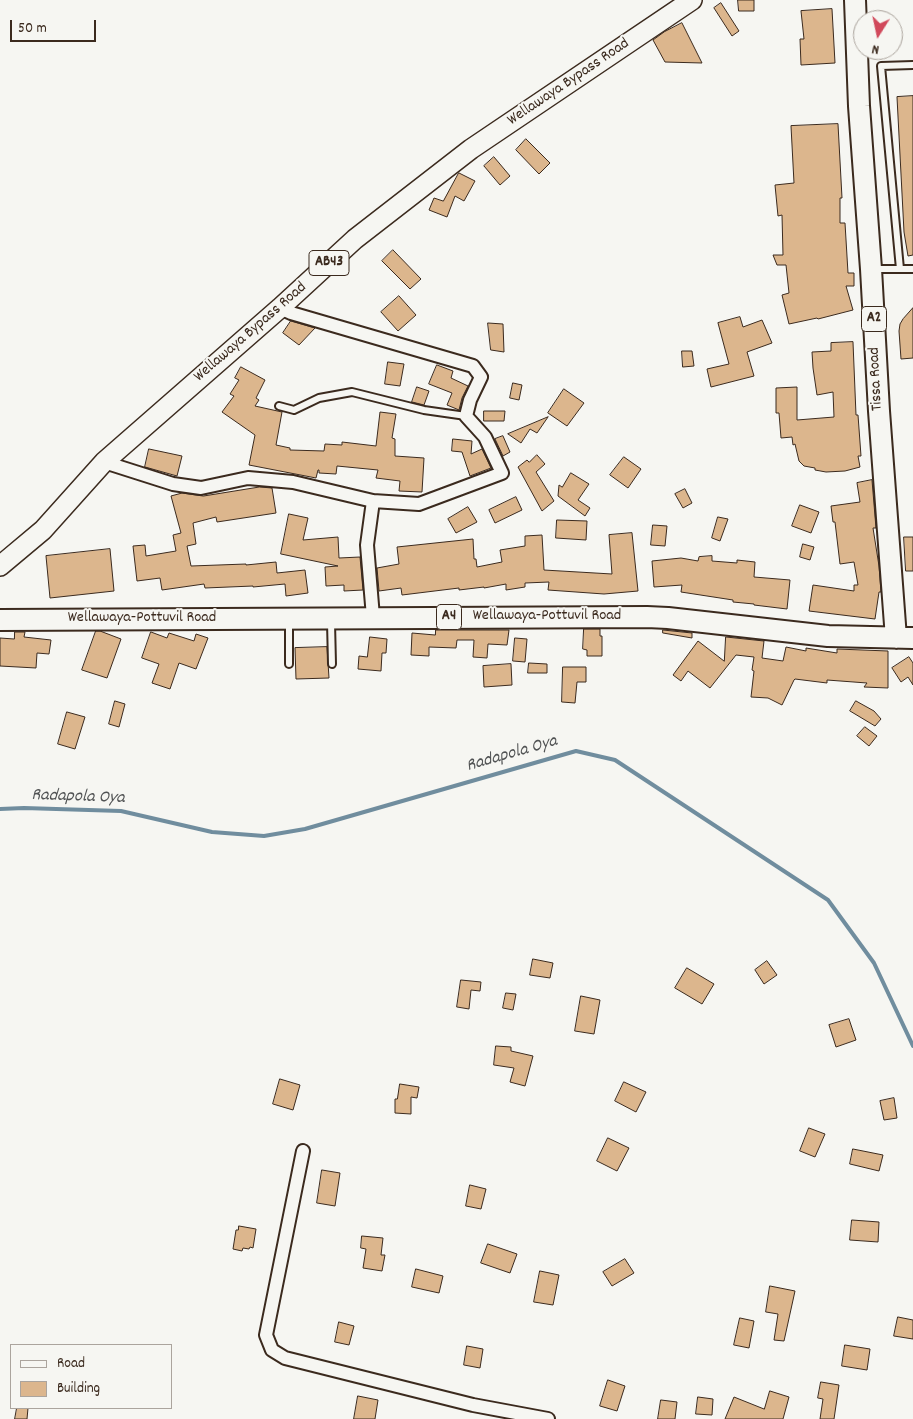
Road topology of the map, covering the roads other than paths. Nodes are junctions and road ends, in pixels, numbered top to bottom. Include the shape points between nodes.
1 (692, 0) edge
2 (856, 0) edge
3 (913, 65) edge
4 (871, 269) junction
5 (900, 269) junction
6 (913, 269) edge
7 (280, 308) junction
8 (279, 406) dead end
9 (466, 416) junction
10 (104, 462) junction
11 (373, 501) junction
12 (0, 566) edge
13 (373, 617) junction
14 (289, 618) junction
15 (331, 618) junction
16 (0, 620) edge
17 (905, 638) edge
18 (289, 664) dead end
19 (332, 664) dead end
20 (303, 1151) dead end
21 (548, 1419) edge

1 - 7 main road, Wellawaya Bypass Road / AB43 via 470,149 355,240
2 - 4 highway, Tissa Road / A2 via 859,106
3 - 5 lane via 882,66
4 - 5 lane
4 - 17 highway, Tissa Road / A2 via 879,411
5 - 6 lane
7 - 9 street via 474,366 482,377
7 - 10 main road, Wellawaya Bypass Road / AB43
8 - 9 lane via 294,410 319,398 352,392 424,410
9 - 11 street via 484,437 502,474 418,504
10 - 11 street via 173,484 201,488 248,478 293,482
10 - 12 main road, Wellawaya Bypass Road / AB43 via 43,530
11 - 13 street via 367,545
13 - 15 highway, Wellawaya-Pottuvil Road / A4
13 - 17 highway, Wellawaya-Pottuvil Road / A4 via 647,617 828,636
14 - 15 highway, Wellawaya-Pottuvil Road / A4
14 - 16 highway, Wellawaya-Pottuvil Road / A4
14 - 18 lane
15 - 19 lane
20 - 21 street via 266,1335 272,1350 285,1358 473,1405

